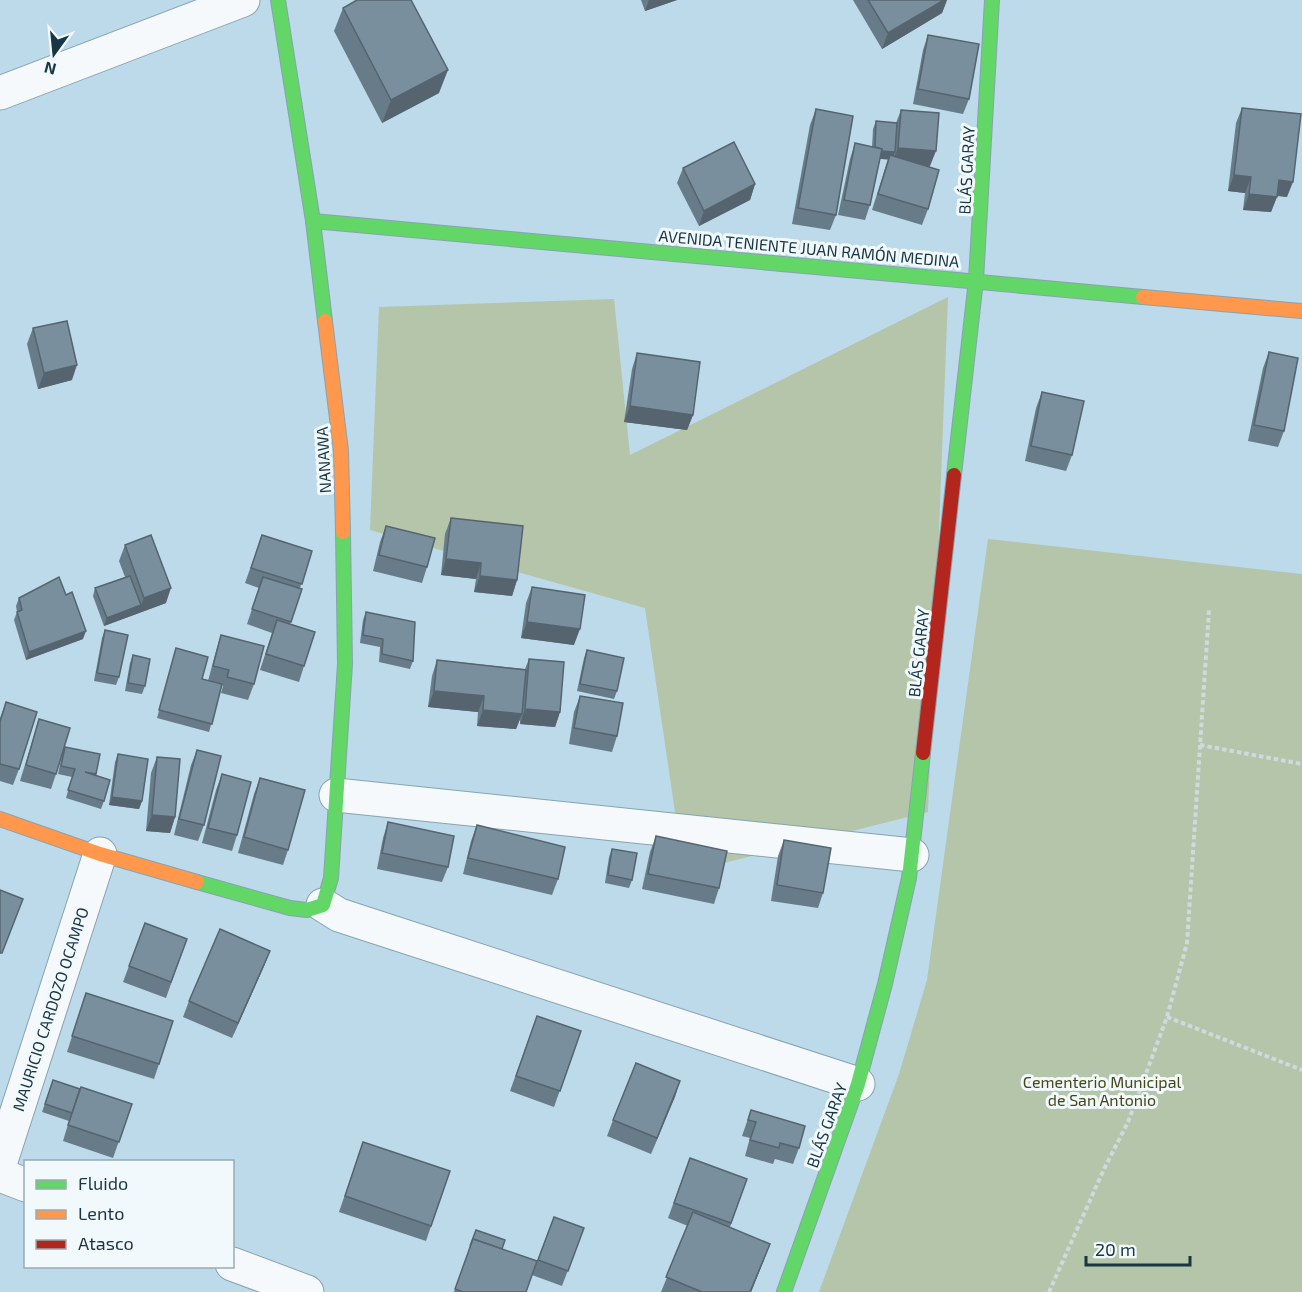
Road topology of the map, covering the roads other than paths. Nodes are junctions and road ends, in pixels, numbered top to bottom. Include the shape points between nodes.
1 (243, 0) edge
2 (278, 0) edge
3 (993, 0) edge
4 (0, 93) edge
5 (313, 221) junction
6 (976, 280) junction
7 (1302, 311) edge
8 (336, 795) junction
9 (0, 819) edge
10 (100, 854) junction
11 (912, 855) junction
12 (315, 907) junction
13 (858, 1084) junction
14 (0, 1164) edge
15 (0, 1175) edge
16 (24, 1184) edge
17 (234, 1265) edge
18 (307, 1292) edge
19 (784, 1292) edge

1 - 4 street
2 - 5 street, NANAWA
3 - 6 street, BLÁS GARAY
5 - 6 street, AVENIDA TENIENTE JUAN RAMÓN MEDINA
5 - 8 street, NANAWA via 341,451 345,664
6 - 7 street, AVENIDA TENIENTE JUAN RAMÓN MEDINA
6 - 11 street, BLÁS GARAY
8 - 11 street
8 - 12 street, NANAWA via 331,878
9 - 10 street
10 - 12 street via 290,908
10 - 14 street, MAURICIO CARDOZO OCAMPO
11 - 13 street, BLÁS GARAY via 885,984
12 - 13 street
13 - 19 street, BLÁS GARAY
15 - 16 street
17 - 18 street

